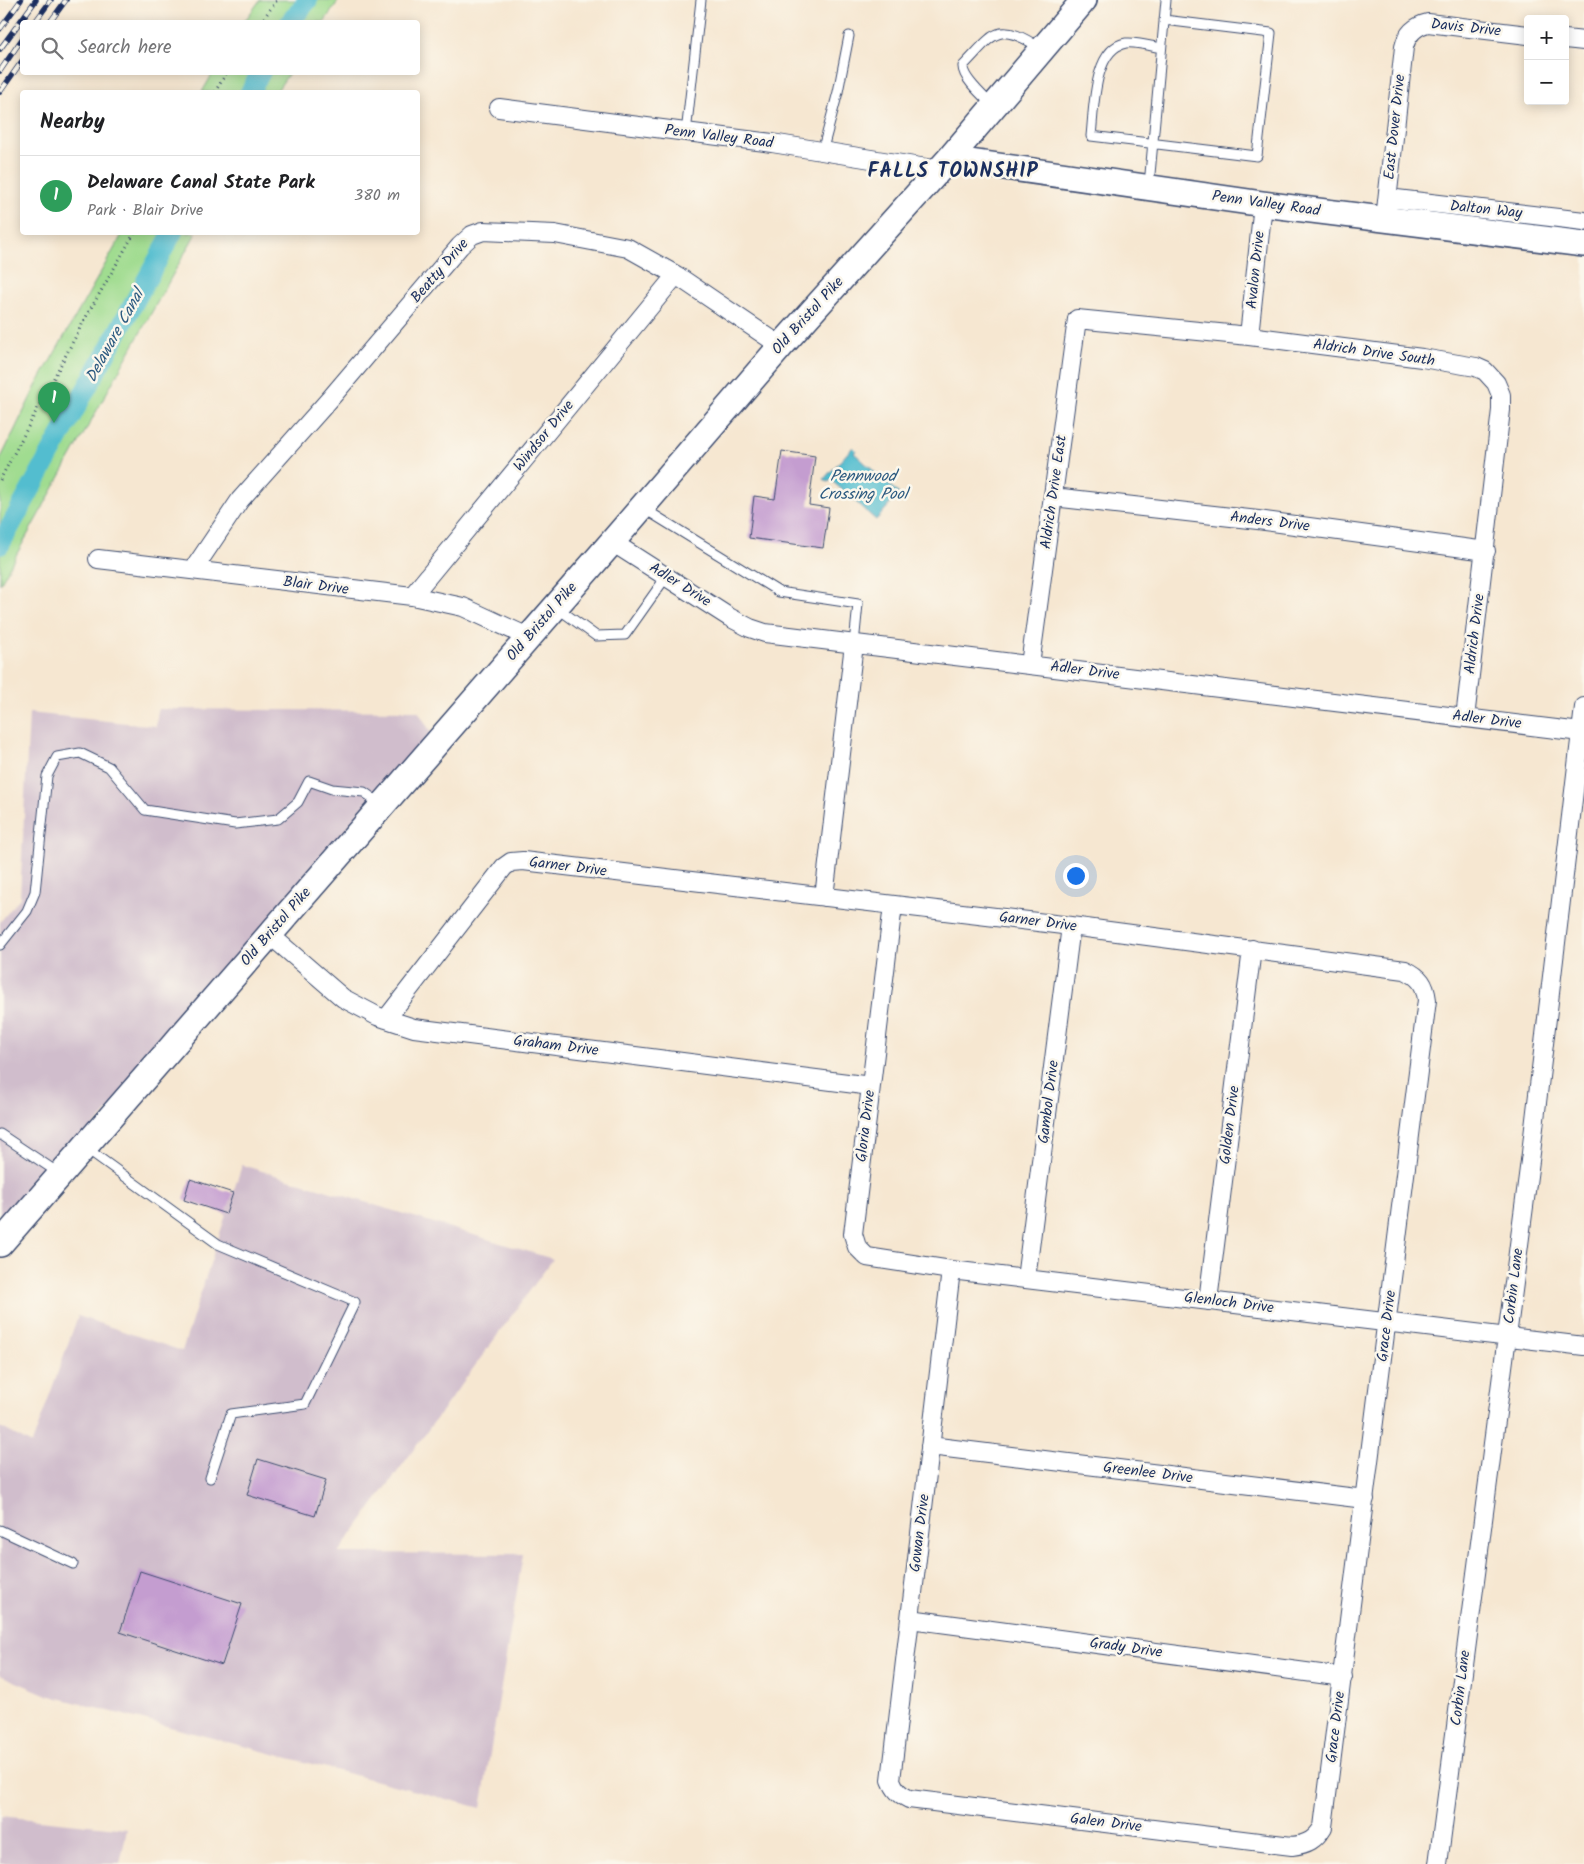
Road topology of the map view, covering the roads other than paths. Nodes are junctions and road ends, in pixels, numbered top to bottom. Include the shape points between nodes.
1 (701, 0) edge
2 (1084, 0) edge
3 (1166, 0) edge
4 (1164, 20) junction
5 (1409, 35) joint
6 (1524, 35) edge
7 (849, 36) dead end
8 (1569, 40) edge
9 (1584, 42) edge
10 (1161, 48) junction
11 (1042, 49) junction
12 (994, 107) junction
13 (499, 108) dead end
14 (686, 133) junction
15 (1153, 143) junction
16 (822, 152) junction
17 (944, 165) junction
18 (1149, 188) junction
19 (1264, 204) junction
20 (1387, 209) junction
21 (1584, 221) edge
22 (1584, 244) edge
23 (676, 275) junction
24 (1077, 319) joint
25 (1249, 336) junction
26 (780, 346) junction
27 (1053, 497) junction
28 (642, 507) junction
29 (612, 542) junction
30 (1486, 551) junction
31 (98, 559) dead end
32 (193, 570) junction
33 (666, 577) junction
34 (412, 596) junction
35 (555, 606) junction
36 (528, 637) junction
37 (854, 644) junction
38 (1030, 665) junction
39 (1584, 707) edge
40 (1465, 718) junction
41 (1581, 732) junction
42 (382, 805) junction
43 (824, 897) junction
44 (893, 904) junction
45 (1071, 926) junction
46 (270, 935) junction
47 (0, 945) edge
48 (1252, 949) junction
49 (386, 1019) junction
50 (871, 1086) junction
51 (0, 1134) edge
52 (84, 1146) junction
53 (60, 1174) junction
54 (0, 1244) edge
55 (951, 1270) junction
56 (1026, 1279) junction
57 (1208, 1301) junction
58 (1387, 1322) junction
59 (1507, 1338) junction
60 (1584, 1346) edge
61 (930, 1446) junction
62 (210, 1478) dead end
63 (1365, 1499) junction
64 (0, 1530) edge
65 (73, 1564) dead end
66 (910, 1619) junction
67 (1343, 1677) junction
68 (899, 1794) joint
69 (1312, 1841) joint
70 (1438, 1864) edge

1 - 14 lane
2 - 11 main road, Old Bristol Pike
3 - 4 lane
4 - 10 lane
4 - 15 lane via 1271,33 1257,156
5 - 6 street, Davis Drive via 1412,30 1428,23
5 - 20 street, East Dover Drive via 1404,47
7 - 16 lane
8 - 9 street
10 - 15 lane
10 - 15 lane via 1127,43 1111,51 1100,68 1092,136
11 - 12 main road, Old Bristol Pike
11 - 12 lane via 1023,37 1004,31 991,37 962,66 966,78
12 - 17 main road, Old Bristol Pike
13 - 14 street, Penn Valley Road
14 - 16 street, Penn Valley Road
15 - 18 lane
16 - 17 street, Penn Valley Road
17 - 18 main road, Penn Valley Road
17 - 26 main road, Old Bristol Pike
18 - 19 main road, Penn Valley Road
19 - 20 main road, Penn Valley Road
19 - 25 street, Avalon Drive
20 - 21 street, Dalton Way
20 - 22 main road, Penn Valley Road
23 - 26 street, Beatty Drive
23 - 32 street, Beatty Drive via 628,248 555,234 483,230 472,235 240,500
23 - 34 street, Windsor Drive
24 - 25 street, Aldrich Drive South
24 - 27 street, Aldrich Drive East
25 - 30 street, Aldrich Drive South via 1476,367 1492,378 1501,395 1502,410
26 - 28 main road, Old Bristol Pike
27 - 30 street, Anders Drive via 1258,520
27 - 38 street, Aldrich Drive East
28 - 29 main road, Old Bristol Pike
28 - 37 lane via 779,592 858,604
29 - 33 street, Adler Drive
29 - 35 main road, Old Bristol Pike
30 - 40 street, Aldrich Drive
31 - 32 street, Blair Drive
32 - 34 street, Blair Drive
33 - 35 lane via 625,635 596,636
33 - 37 street, Adler Drive via 750,628 765,633
34 - 36 street, Blair Drive via 463,607
35 - 36 main road, Old Bristol Pike
36 - 42 main road, Old Bristol Pike
37 - 38 street, Adler Drive
37 - 43 street
38 - 40 street, Adler Drive
39 - 41 street, Corbin Lane
40 - 41 street, Adler Drive
41 - 59 street, Corbin Lane
42 - 46 main road, Old Bristol Pike
42 - 47 lane via 364,792 332,789 309,781 298,802 278,820 235,824 145,810 109,767 80,753 57,757 46,776 35,892 27,911
43 - 44 street, Garner Drive
43 - 49 street, Garner Drive via 511,862 504,866
44 - 45 street, Garner Drive
44 - 50 street, Gloria Drive
45 - 48 street, Garner Drive
45 - 56 street, Gambol Drive
46 - 49 street, Graham Drive via 342,998
46 - 52 main road, Old Bristol Pike
48 - 57 street, Golden Drive
48 - 58 street, Grace Drive via 1405,970 1416,975 1426,989
49 - 50 street, Graham Drive via 414,1028
50 - 55 street, Gloria Drive via 853,1234 857,1247 872,1259
51 - 53 lane
52 - 53 main road, Old Bristol Pike
52 - 62 lane via 218,1244 355,1302 304,1404 231,1414
53 - 54 main road, Old Bristol Pike
55 - 56 street, Glenloch Drive
55 - 61 street, Gowan Drive
56 - 57 street, Glenloch Drive
57 - 58 street, Glenloch Drive
58 - 59 street, Glenloch Drive
58 - 63 street, Grace Drive
59 - 60 street, Glenloch Drive
59 - 70 street, Corbin Lane
61 - 63 street, Greenlee Drive
61 - 66 street, Gowan Drive
63 - 67 street, Grace Drive
64 - 65 lane
66 - 67 street, Grady Drive
66 - 68 street, Gowan Drive via 891,1780
67 - 69 street, Grace Drive via 1323,1826
68 - 69 street, Galen Drive via 909,1799 1292,1846

